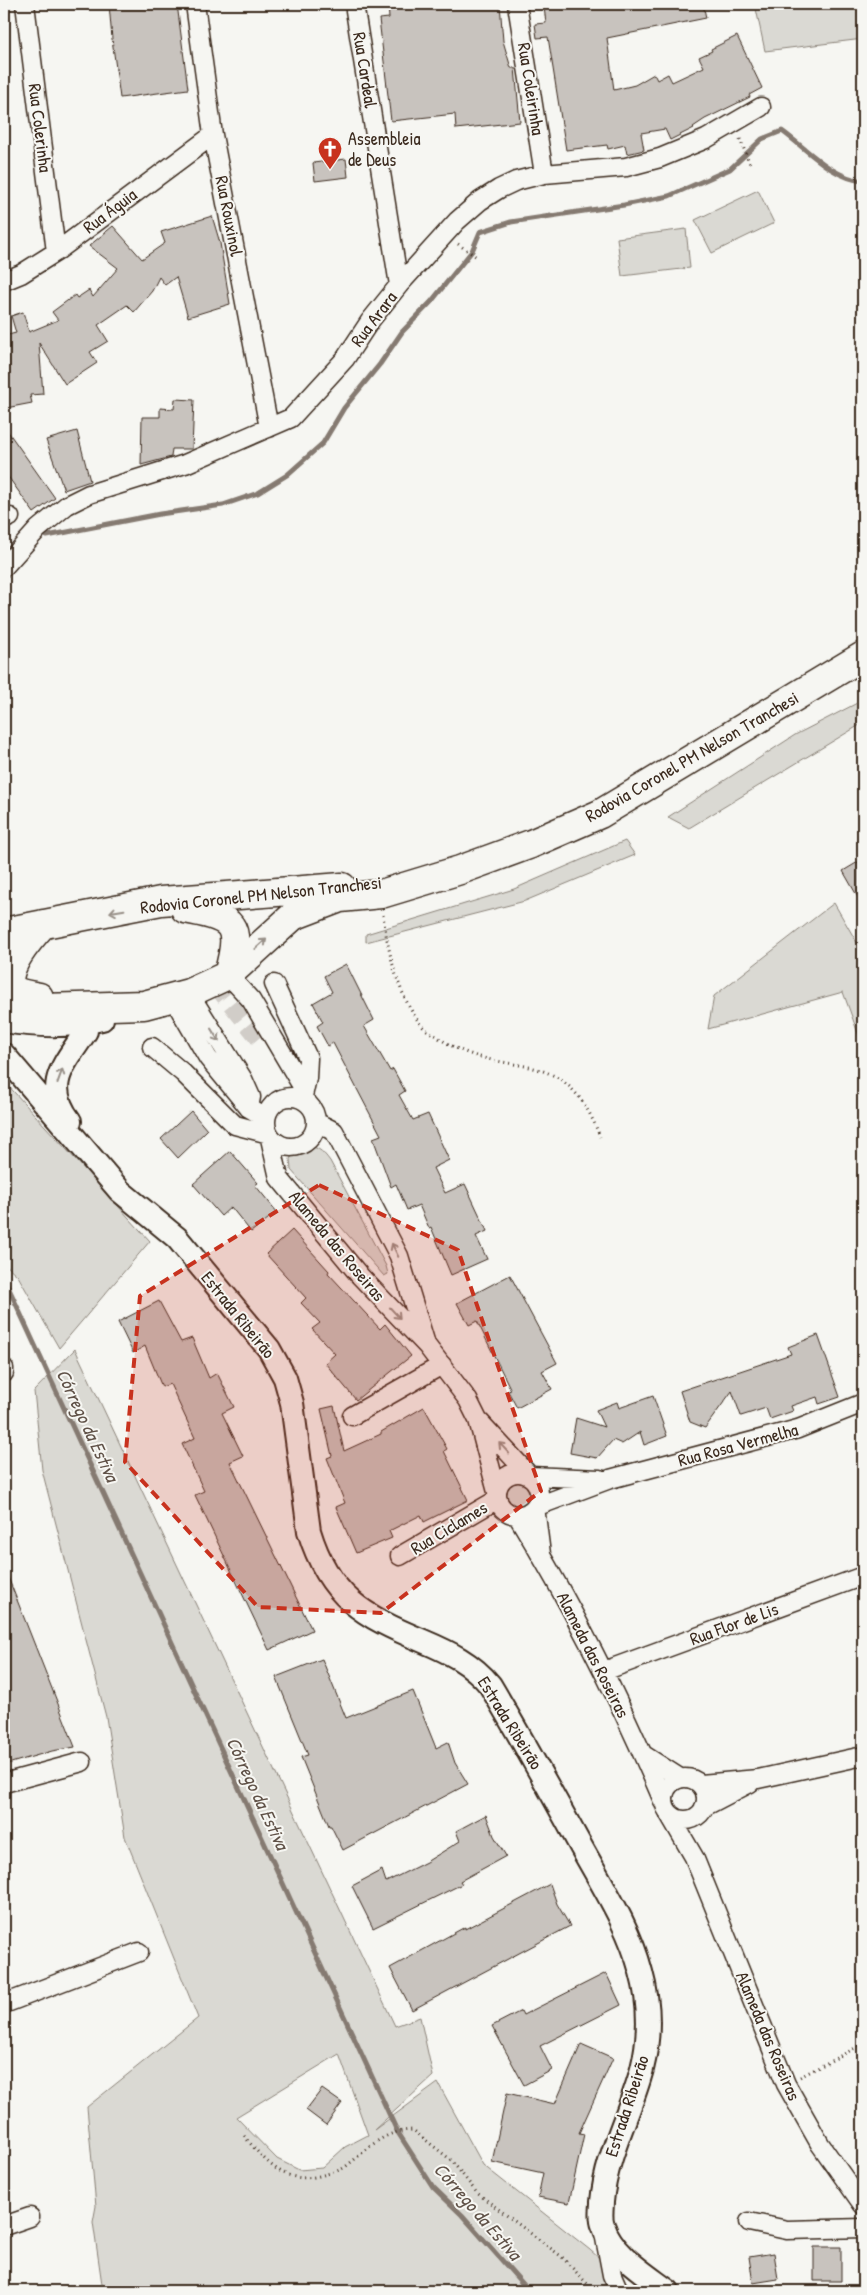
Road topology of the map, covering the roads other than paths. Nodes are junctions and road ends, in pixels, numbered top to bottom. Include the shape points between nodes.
1 (24, 4) edge
2 (195, 4) edge
3 (354, 4) edge
4 (517, 4) edge
5 (761, 107) dead end
6 (213, 135) junction
7 (544, 174) junction
8 (56, 252) junction
9 (4, 282) edge
10 (399, 285) junction
11 (269, 428) junction
12 (5, 563) edge
13 (863, 656) edge
14 (460, 870) junction
15 (157, 904) junction
16 (43, 924) junction
17 (4, 932) edge
18 (228, 975) junction
19 (274, 984) dead end
20 (181, 996) junction
21 (4, 999) edge
22 (138, 1007) junction
23 (88, 1019) junction
24 (4, 1021) edge
25 (4, 1026) edge
26 (259, 1038) tunnel mouth
27 (152, 1047) dead end
28 (4, 1055) edge
29 (303, 1097) junction
30 (316, 1122) junction
31 (268, 1126) junction
32 (120, 1191) junction
33 (427, 1346) junction
34 (442, 1365) junction
35 (4, 1368) edge
36 (4, 1372) edge
37 (863, 1403) edge
38 (352, 1416) dead end
39 (478, 1420) junction
40 (530, 1476) junction
41 (610, 1479) junction
42 (497, 1495) junction
43 (535, 1507) junction
44 (517, 1515) junction
45 (541, 1554) junction
46 (400, 1556) dead end
47 (863, 1576) edge
48 (604, 1671) junction
49 (644, 1756) junction
50 (863, 1756) edge
51 (82, 1762) dead end
52 (680, 1778) junction
53 (758, 1779) junction
54 (4, 1783) edge
55 (701, 1784) junction
56 (666, 1807) junction
57 (698, 1813) junction
58 (694, 1857) junction
59 (139, 1952) dead end
60 (4, 2004) edge
61 (863, 2205) edge
62 (30, 2217) dead end
63 (749, 2222) dead end
64 (603, 2225) junction
65 (4, 2226) edge
66 (863, 2228) edge
67 (619, 2291) edge
68 (668, 2291) edge

1 - 8 street, Rua Colerinha
2 - 6 street, Rua Rouxinol
3 - 10 street, Rua Cardeal
4 - 7 street, Rua Coleirinha
5 - 7 street, Rua Arara via 706,138 660,158 626,167
6 - 8 street, Rua Águia
6 - 11 street, Rua Rouxinol
7 - 10 street, Rua Arara via 508,185 480,201 457,221
8 - 9 street, Rua Águia
10 - 11 street, Rua Arara via 345,358 291,418
11 - 12 street, Rua Arara via 185,464 89,494 67,505
13 - 14 highway, Rodovia Coronel PM Nelson Tranchesi via 600,814
14 - 15 highway, Rodovia Coronel PM Nelson Tranchesi via 321,890 161,901
18 -> 14 highway, Rodovia Coronel PM Nelson Tranchesi via 293,916 340,898 381,894
15 -> 16 highway, Rodovia Coronel PM Nelson Tranchesi
15 - 18 highway via 204,912 227,920 235,937
16 - 17 highway, Rodovia Coronel PM Nelson Tranchesi
16 - 23 highway via 8,962 8,985 14,990 50,1000
18 - 20 highway, Rodovia Coronel PM Nelson Tranchesi
18 - 29 street via 251,1000 303,1088
19 - 29 street via 308,1058
20 - 22 highway, Rodovia Coronel PM Nelson Tranchesi
20 -> 31 street via 208,1058 248,1108
21 - 23 highway, Rodovia Coronel PM Nelson Tranchesi via 14,1004
22 - 23 highway, Rodovia Coronel PM Nelson Tranchesi
22 - 24 street via 88,1023 63,1026
23 - 25 street via 58,1037 16,1033
32 -> 23 street, Estrada Ribeirão via 60,1108 57,1098 59,1074
26 - 29 street via 292,1088
27 - 31 street via 235,1125
28 - 32 street, Estrada Ribeirão
30 - 31 street via 310,1137 297,1146 281,1144
30 - 31 street via 311,1106 289,1097 274,1103
33 -> 30 street, Alameda das Roseiras via 399,1256 334,1131
31 -> 33 street, Alameda das Roseiras via 279,1178 360,1276
32 - 64 street, Estrada Ribeirão via 177,1238 269,1349 279,1366 292,1402 309,1531 316,1553 333,1585 360,1610 445,1650 480,1674 490,1685 538,1766 629,1937 646,1994 649,2018 647,2045 630,2104 609,2158 603,2187
33 - 34 street, Alameda das Roseiras
34 - 38 street
34 - 39 street, Alameda das Roseiras via 468,1400
35 - 36 street
37 - 41 street, Rua Rosa Vermelha via 798,1429
40 -> 39 street, Alameda das Roseiras
39 - 42 street, Alameda das Roseiras
40 - 41 street, Rua Rosa Vermelha
40 - 42 street via 516,1473 503,1479
40 - 43 street via 538,1488
41 - 43 street, Rua Rosa Vermelha
42 - 44 street via 505,1511
42 - 46 street, Rua Ciclames
43 - 44 street via 530,1512
43 - 45 street, Alameda das Roseiras
44 - 45 street, Alameda das Roseiras
45 - 48 street, Alameda das Roseiras
47 - 48 street, Rua Flor de Lis
48 - 49 street, Alameda das Roseiras
49 - 52 street
49 - 56 street, Alameda das Roseiras
50 - 53 street
51 - 54 street
52 - 55 street
52 - 56 street via 668,1787
53 - 55 street
53 - 57 street
55 - 57 street via 705,1795
56 - 57 street via 683,1819
56 - 58 street, Alameda das Roseiras
57 - 58 street, Alameda das Roseiras
58 - 61 street, Alameda das Roseiras via 786,2084 820,2144
59 - 60 street
62 - 65 street
63 - 66 street via 787,2230
64 - 67 street via 612,2275
64 - 68 street via 620,2253

